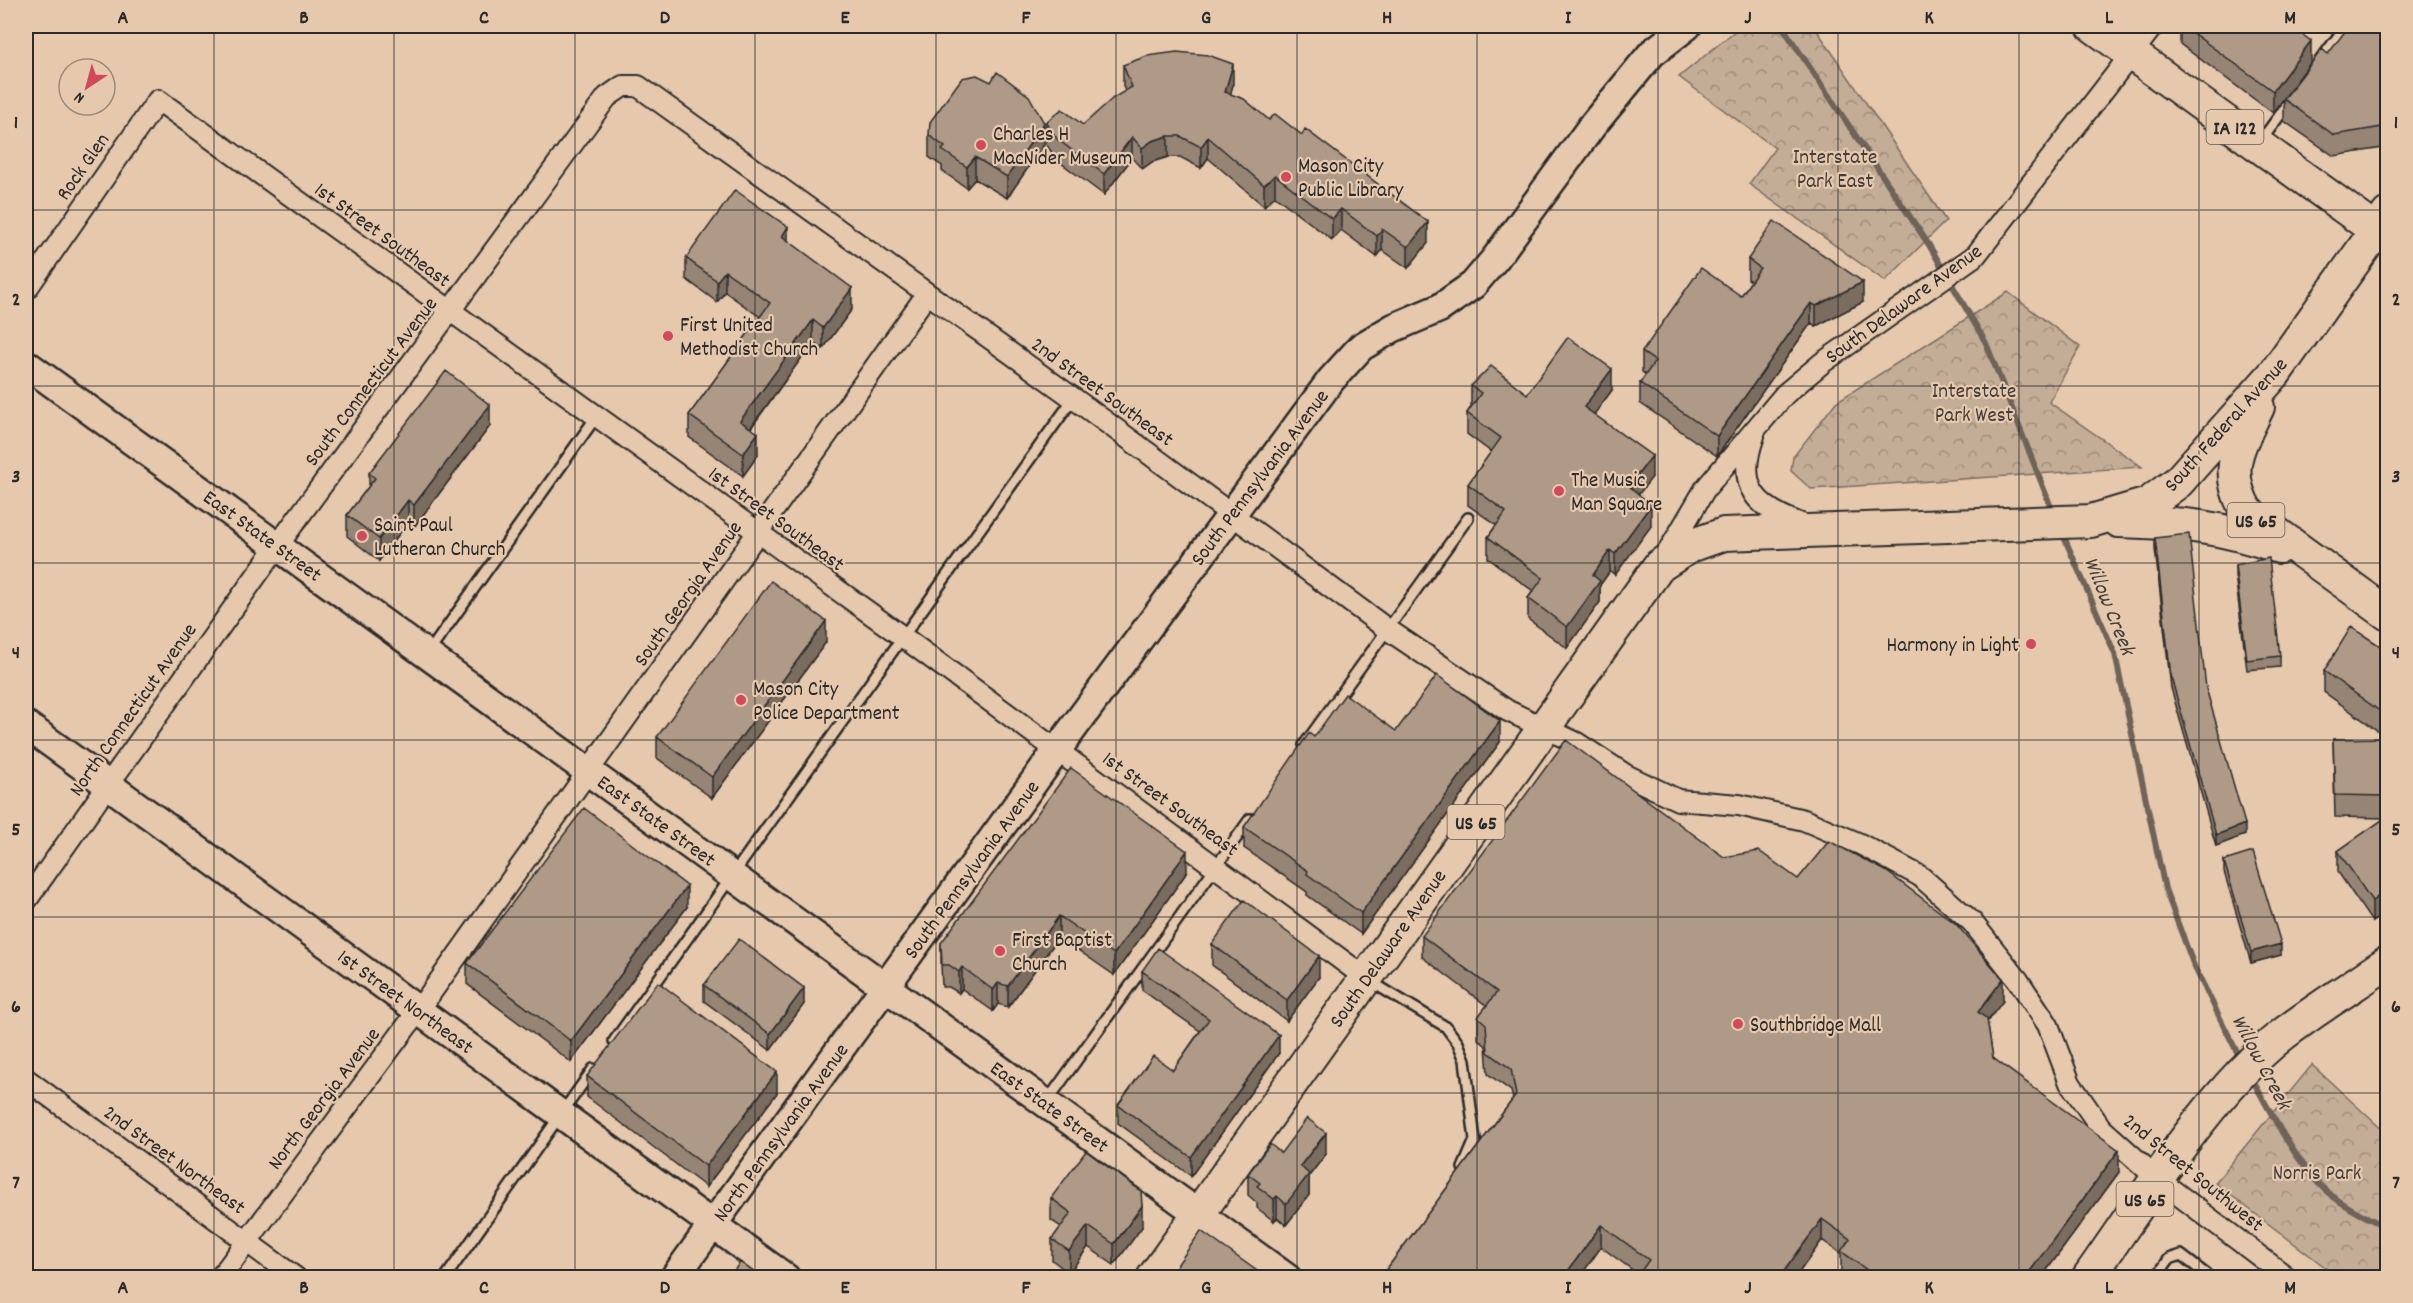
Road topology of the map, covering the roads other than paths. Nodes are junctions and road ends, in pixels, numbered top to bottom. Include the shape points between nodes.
1 (1687, 26) edge
2 (2093, 26) edge
3 (2153, 26) edge
4 (2346, 26) edge
5 (2133, 54) junction
6 (2312, 71) edge
7 (638, 86) joint
8 (2299, 89) edge
9 (158, 100) joint
10 (2258, 143) junction
11 (2384, 228) edge
12 (26, 290) edge
13 (927, 294) junction
14 (451, 312) junction
15 (26, 364) edge
16 (2275, 373) junction
17 (1073, 399) junction
18 (596, 417) junction
19 (1756, 431) junction
20 (1230, 515) junction
21 (1468, 518) dead end
22 (2091, 521) junction
23 (1816, 529) junction
24 (758, 534) junction
25 (278, 545) junction
26 (2309, 558) junction
27 (1659, 566) junction
28 (2388, 614) edge
29 (1388, 629) junction
30 (903, 637) junction
31 (428, 654) junction
32 (26, 725) edge
33 (1544, 727) junction
34 (1057, 750) junction
35 (1298, 753) edge
36 (590, 772) junction
37 (107, 785) junction
38 (1257, 810) edge
39 (1216, 866) junction
40 (732, 875) junction
41 (26, 901) edge
42 (2388, 962) edge
43 (1366, 978) junction
44 (886, 987) junction
45 (418, 1011) junction
46 (609, 1047) edge
47 (602, 1057) edge
48 (26, 1080) edge
49 (1046, 1103) junction
50 (561, 1114) junction
51 (1460, 1173) edge
52 (2158, 1180) junction
53 (1199, 1214) junction
54 (712, 1224) junction
55 (246, 1242) junction
56 (220, 1278) edge
57 (296, 1278) edge
58 (444, 1278) edge
59 (674, 1278) edge
60 (786, 1278) edge
61 (1153, 1278) edge
62 (1287, 1278) edge
63 (2088, 1278) edge
64 (2156, 1278) edge
65 (2211, 1278) edge
66 (2288, 1278) edge

1 - 20 main road, South Pennsylvania Avenue via 1652,53 1473,285 1440,308 1361,346
2 - 5 main road, IA 122
3 - 5 street, South Delaware Avenue
4 - 6 lane
5 - 10 main road, IA 122
5 - 19 street, South Delaware Avenue via 1976,255 1822,363 1785,394
7 - 13 street, 2nd Street Southeast
7 - 14 street, South Connecticut Avenue via 623,86 607,97
8 - 10 lane
9 - 12 street, Rock Glen
9 - 14 street, 1st Street Southeast
10 - 11 main road, IA 122
11 - 16 main road, South Federal Avenue / US 65
13 - 17 street, 2nd Street Southeast
13 - 24 street, South Georgia Avenue
14 - 18 street, 1st Street Southeast
14 - 25 street, South Connecticut Avenue
15 - 25 main road, East State Street
16 - 22 main road, South Federal Avenue / US 65 via 2178,482 2148,504
16 - 26 main road, US 65 via 2234,458 2238,497 2259,523
17 - 20 street, 2nd Street Southeast
17 - 30 lane
18 - 24 street, 1st Street Southeast
18 - 31 lane
19 - 23 street, South Delaware Avenue via 1747,456 1746,475 1752,493 1780,516
19 - 27 street, South Delaware Avenue via 1705,489
20 - 29 street, 2nd Street Southeast
20 - 34 main road, South Pennsylvania Avenue
21 - 29 lane
22 - 23 main road, South Federal Avenue / US 65
22 - 26 main road via 2204,525 2246,535
23 - 27 main road, South Delaware Avenue / US 65 via 1724,534 1690,546
24 - 30 street, 1st Street Southeast
24 - 36 street, South Georgia Avenue
25 - 31 main road, East State Street
25 - 37 street, North Connecticut Avenue
26 - 28 main road, US 65
27 - 33 main road, South Delaware Avenue / US 65
29 - 33 street, 2nd Street Southeast via 1508,711
29 - 35 lane
30 - 34 street, 1st Street Southeast
30 - 40 lane
31 - 36 main road, East State Street
32 - 37 main road, 1st Street Northeast
33 - 43 main road, South Delaware Avenue / US 65
33 - 52 street, 2nd Street Southwest via 1577,742 1626,776 1678,800 1739,805 1804,819 1920,876 1972,922 2019,980 2048,1025 2070,1083 2101,1128
34 - 39 street, 1st Street Southeast
34 - 44 main road, South Pennsylvania Avenue
36 - 40 main road, East State Street
36 - 45 street, North Georgia Avenue
37 - 41 street, North Connecticut Avenue
37 - 45 main road, 1st Street Northeast
38 - 39 lane
39 - 43 street, 1st Street Southeast
39 - 49 lane
40 - 44 main road, East State Street
40 - 46 lane
42 - 52 main road, US 65 via 2281,1036 2201,1120
43 - 51 lane via 1446,1027 1458,1043 1465,1060 1475,1140
43 - 53 main road, South Delaware Avenue / US 65
44 - 49 main road, East State Street
44 - 54 main road, North Pennsylvania Avenue
45 - 50 main road, 1st Street Northeast
45 - 55 street, North Georgia Avenue
47 - 50 lane
48 - 55 street, 2nd Street Northeast
49 - 53 main road, East State Street
50 - 54 main road, 1st Street Northeast
50 - 58 lane
52 - 63 main road, US 65
52 - 66 street, 2nd Street Southwest
53 - 61 main road, US 65
53 - 62 main road, East State Street
54 - 59 main road, North Pennsylvania Avenue
54 - 60 main road, 1st Street Northeast
55 - 56 street, North Georgia Avenue
55 - 57 street, 2nd Street Northeast
64 - 65 lane via 2169,1259 2181,1255

